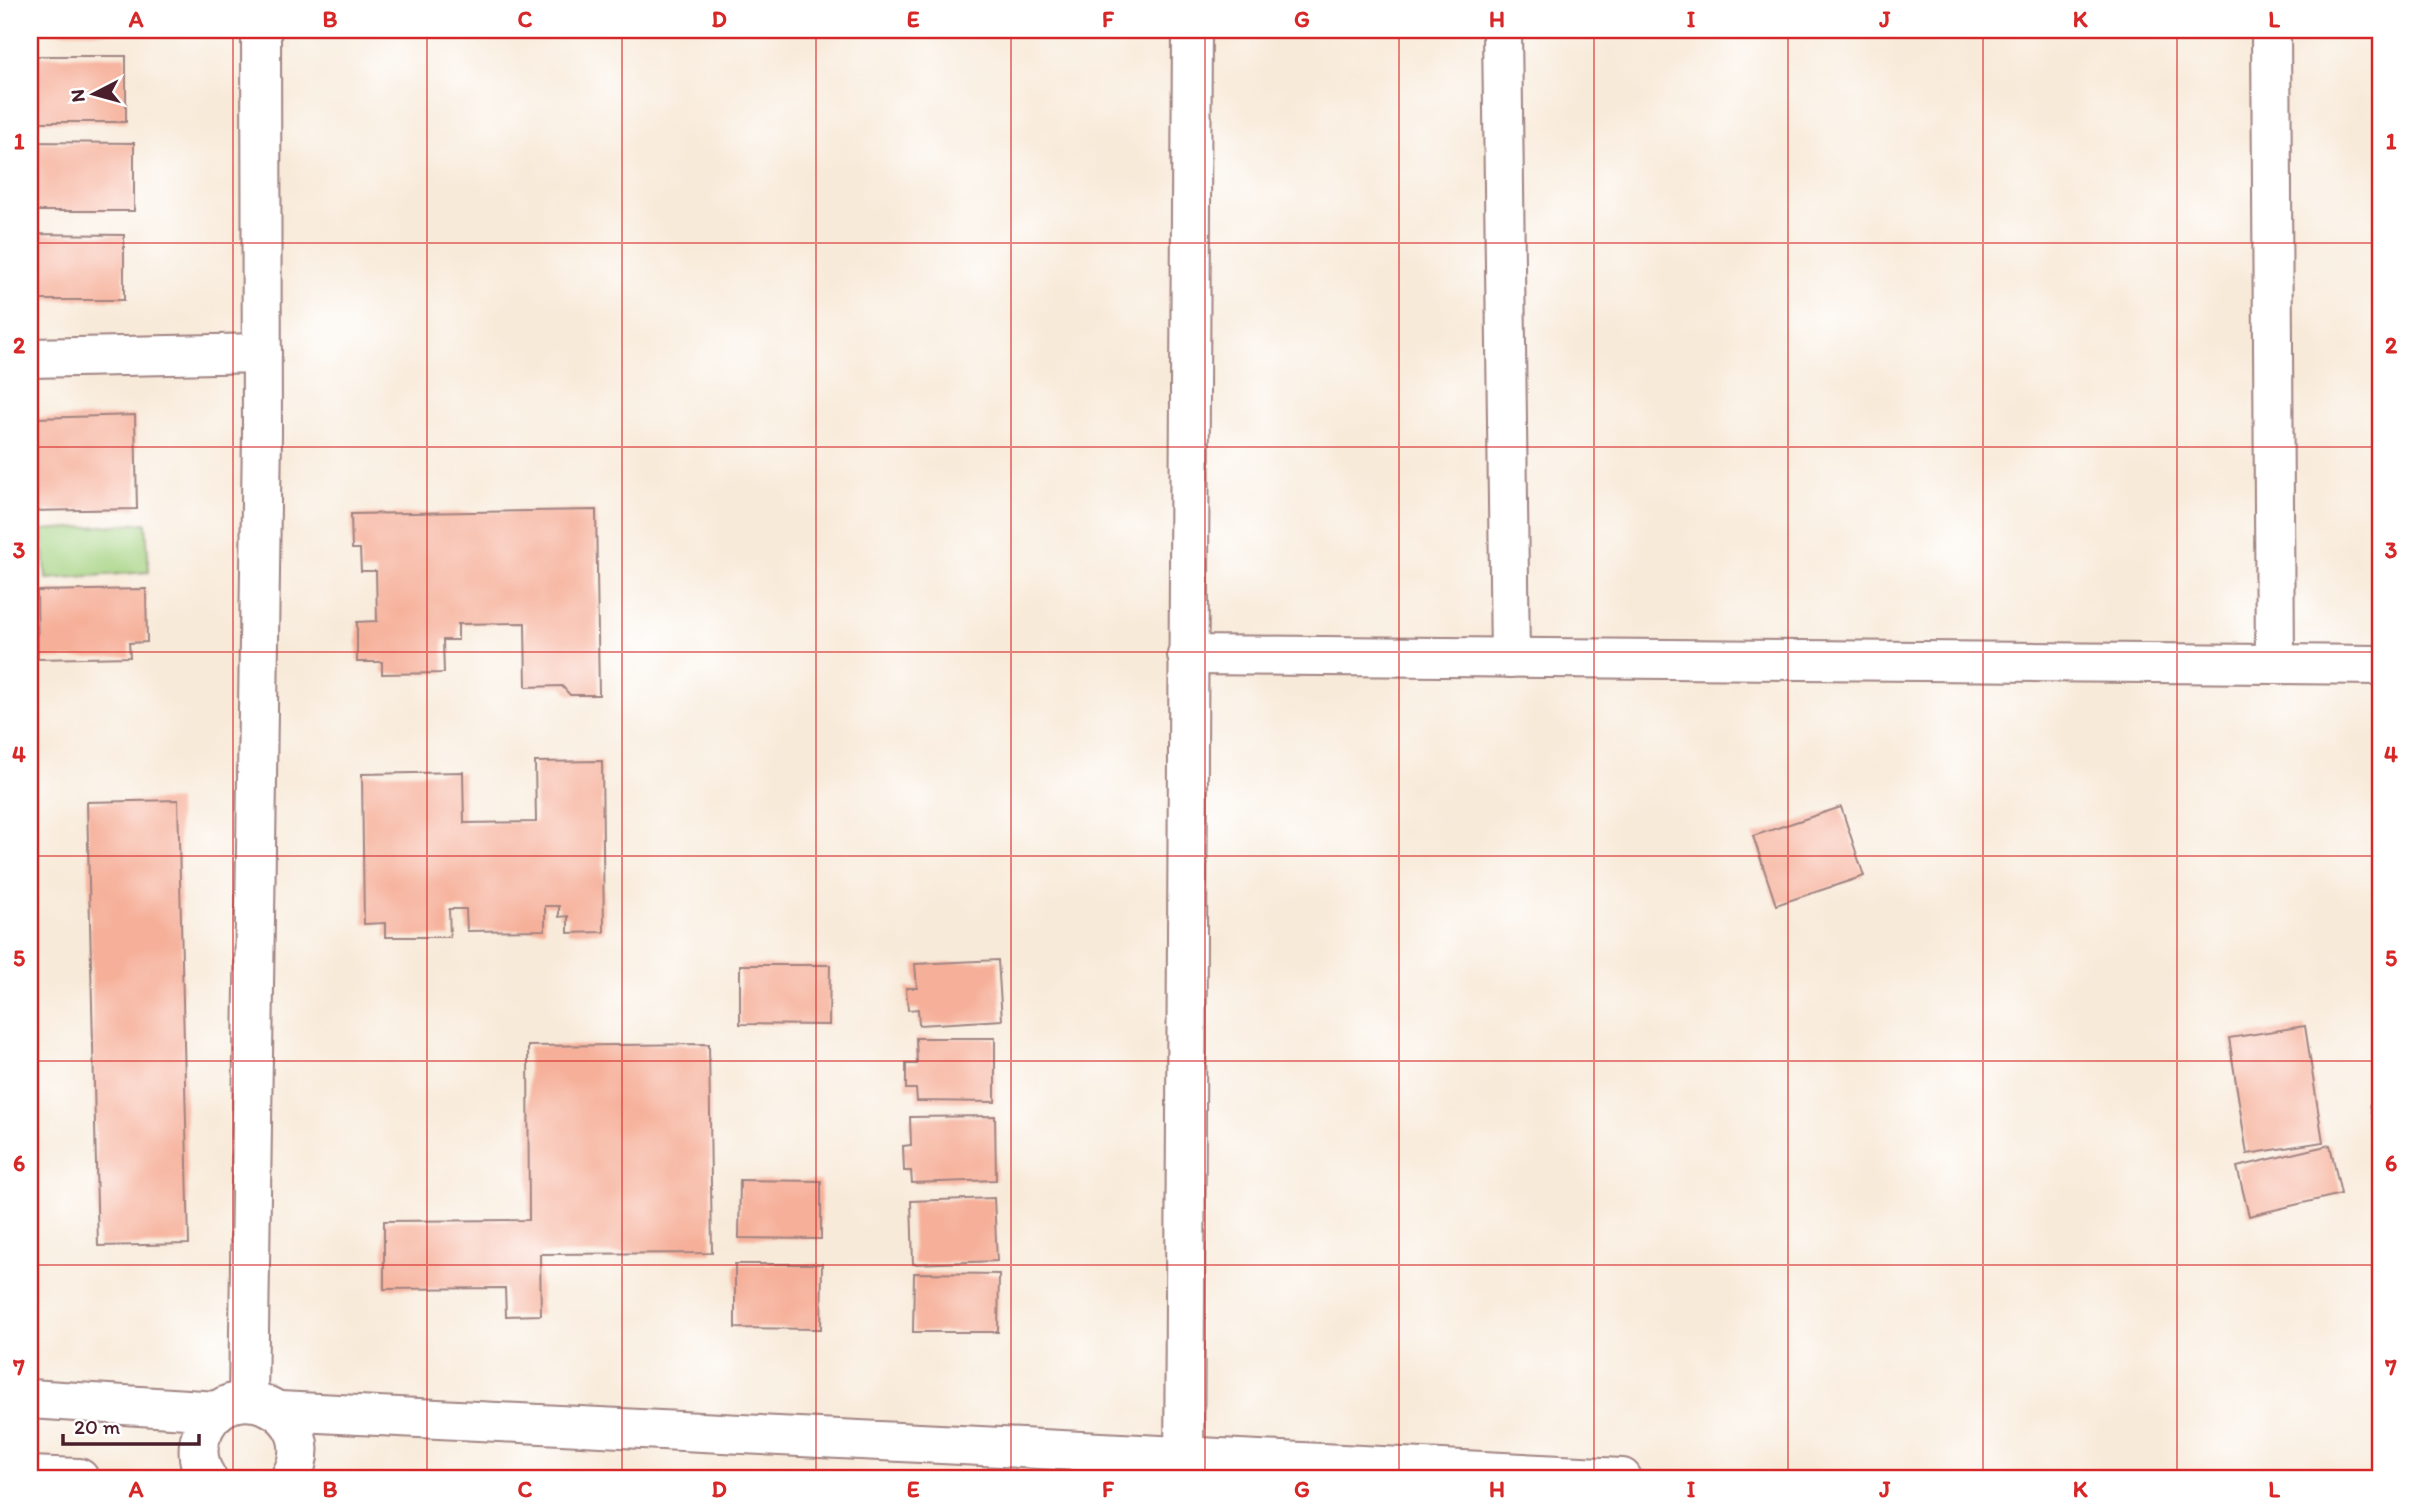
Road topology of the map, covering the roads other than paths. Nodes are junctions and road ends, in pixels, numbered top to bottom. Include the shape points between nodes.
1 (261, 30) edge
2 (1192, 30) edge
3 (1502, 30) edge
4 (2271, 30) edge
5 (262, 353) junction
6 (30, 358) edge
7 (1187, 655) junction
8 (1510, 658) junction
9 (2275, 664) junction
10 (2380, 665) edge
11 (30, 1399) edge
12 (248, 1408) junction
13 (1184, 1467) edge
14 (30, 1476) edge
15 (79, 1478) edge
16 (207, 1478) edge
17 (290, 1478) edge
18 (1622, 1478) edge

1 - 5 street
2 - 7 street
3 - 8 street
4 - 9 street
5 - 6 street
5 - 12 street
7 - 8 street
7 - 13 street
8 - 9 street
9 - 10 street
11 - 12 street
12 - 13 street
12 - 16 street via 207,1423 199,1455
12 - 17 street via 290,1423 299,1454
13 - 18 street
14 - 15 street

